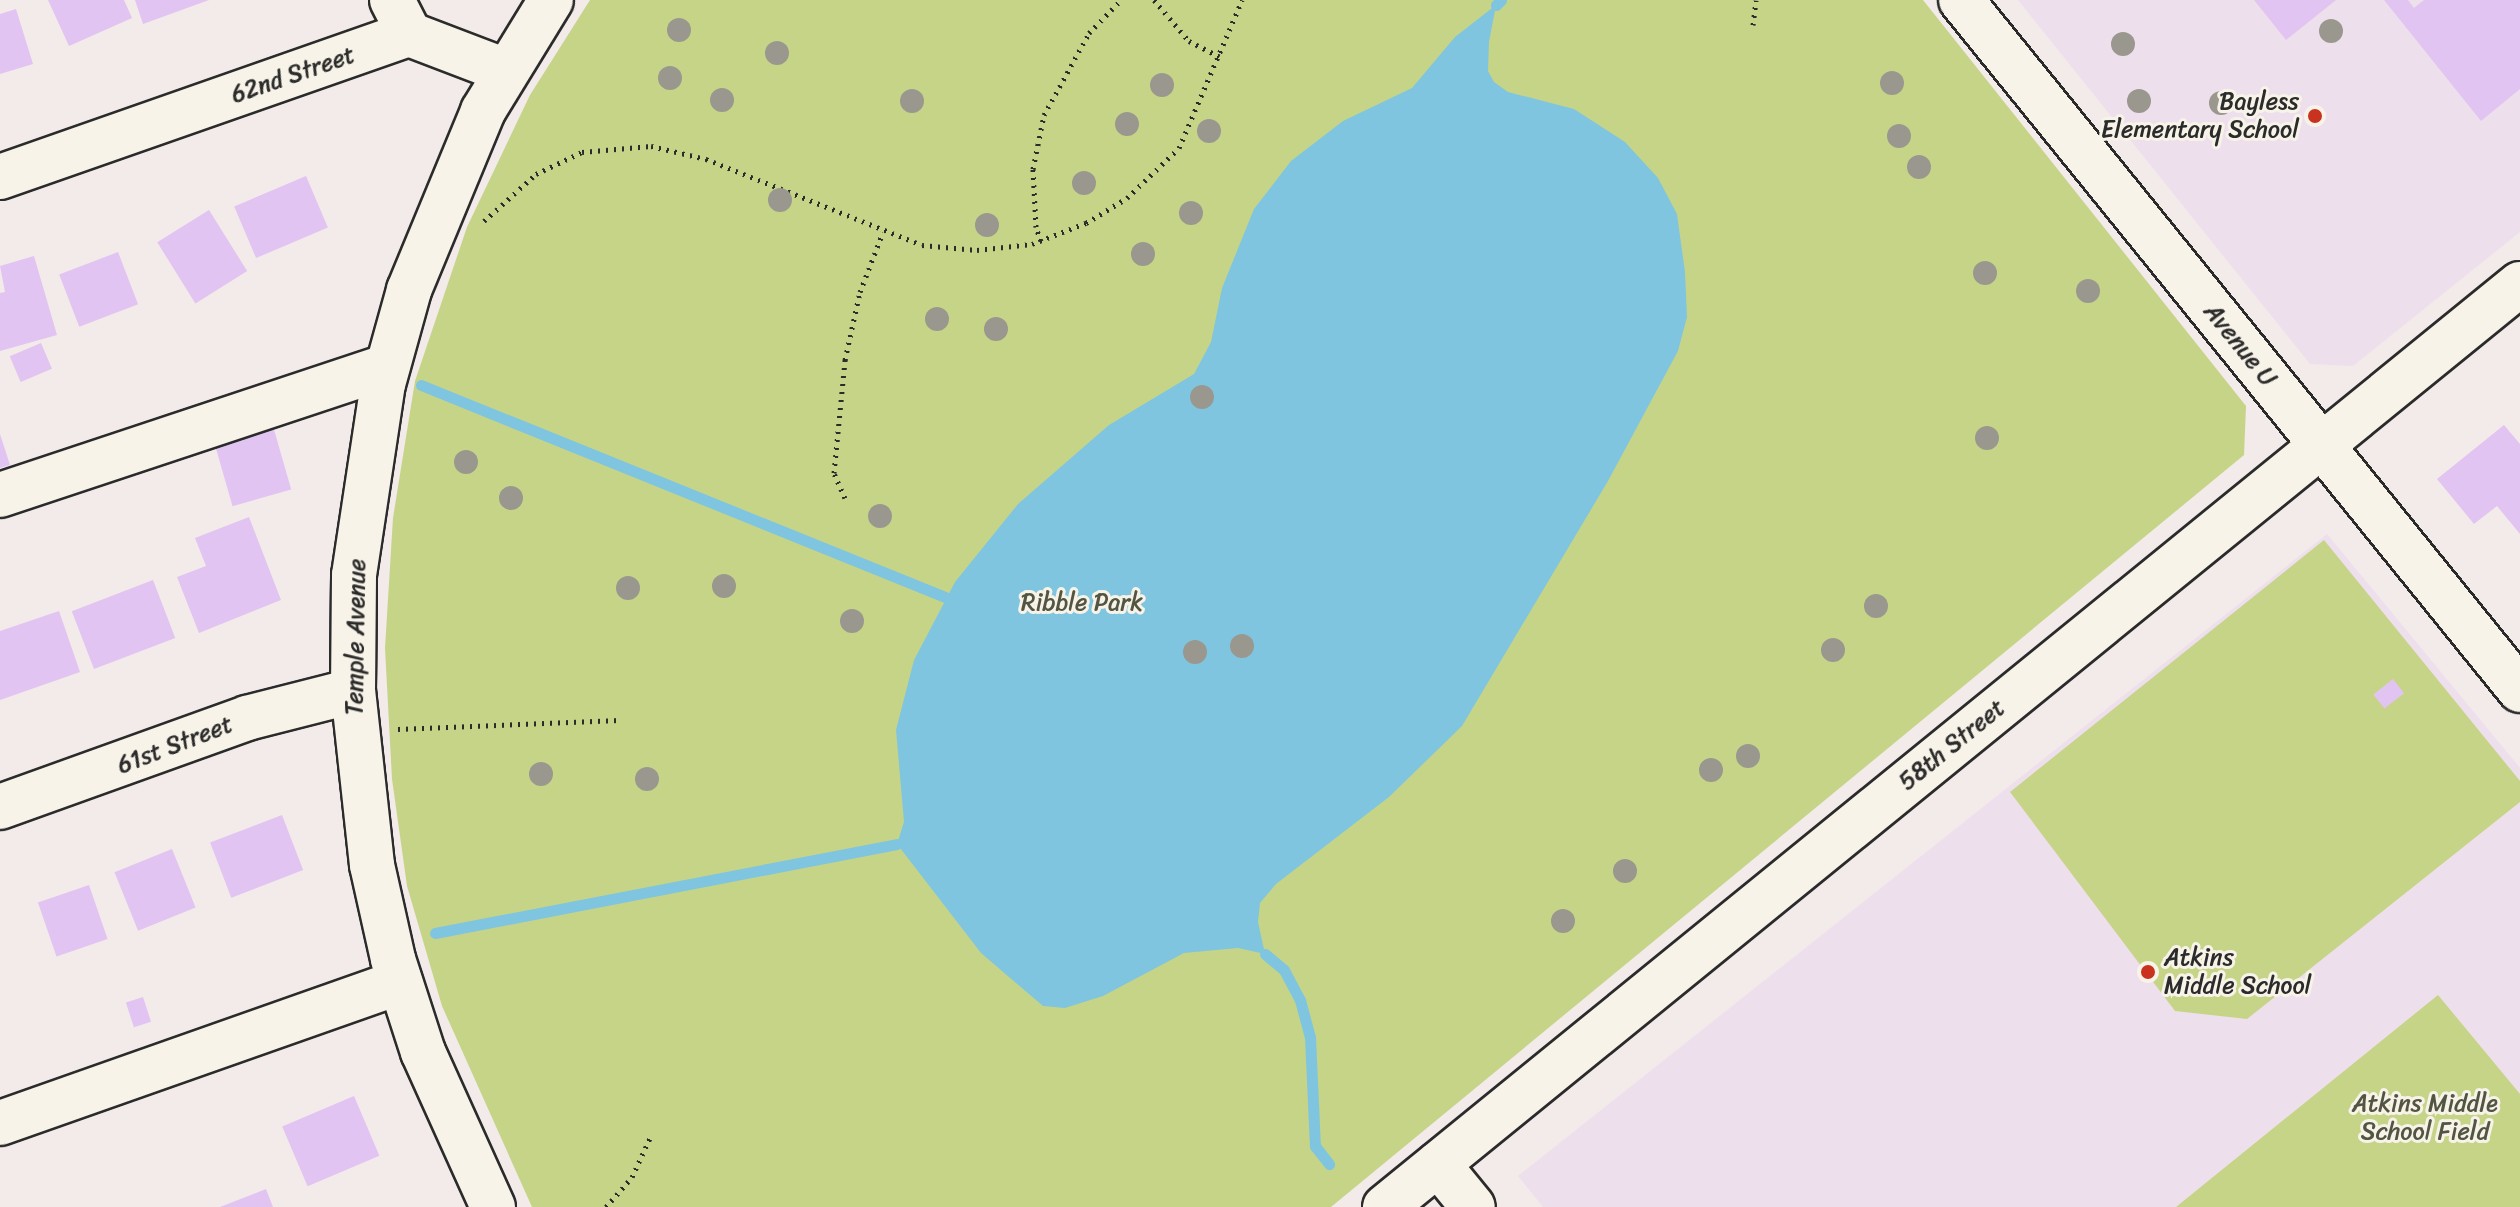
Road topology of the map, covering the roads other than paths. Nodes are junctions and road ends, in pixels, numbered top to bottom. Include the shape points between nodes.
1 (551, 0) edge
2 (1961, 0) edge
3 (400, 17) edge
4 (506, 71) junction
5 (0, 177) edge
6 (2520, 284) edge
7 (387, 366) junction
8 (2321, 444) junction
9 (0, 495) edge
10 (2514, 669) edge
11 (353, 691) junction
12 (0, 807) edge
13 (400, 982) junction
14 (0, 1123) edge
15 (1438, 1164) junction
16 (478, 1201) edge
17 (1385, 1207) edge
18 (1473, 1207) edge

1 - 4 street
2 - 8 street, Avenue U
3 - 4 street, 62nd Street
3 - 5 street, 62nd Street
4 - 7 street, Temple Avenue via 443,199
6 - 8 street, 58th Street
7 - 9 street
7 - 11 street, Temple Avenue via 365,479 354,575
8 - 10 street, Avenue U
8 - 15 street, 58th Street
11 - 12 street, 61st Street via 247,718
11 - 13 street, Temple Avenue via 372,865
13 - 14 street
13 - 16 street, Temple Avenue
15 - 17 street, 58th Street
15 - 18 street

